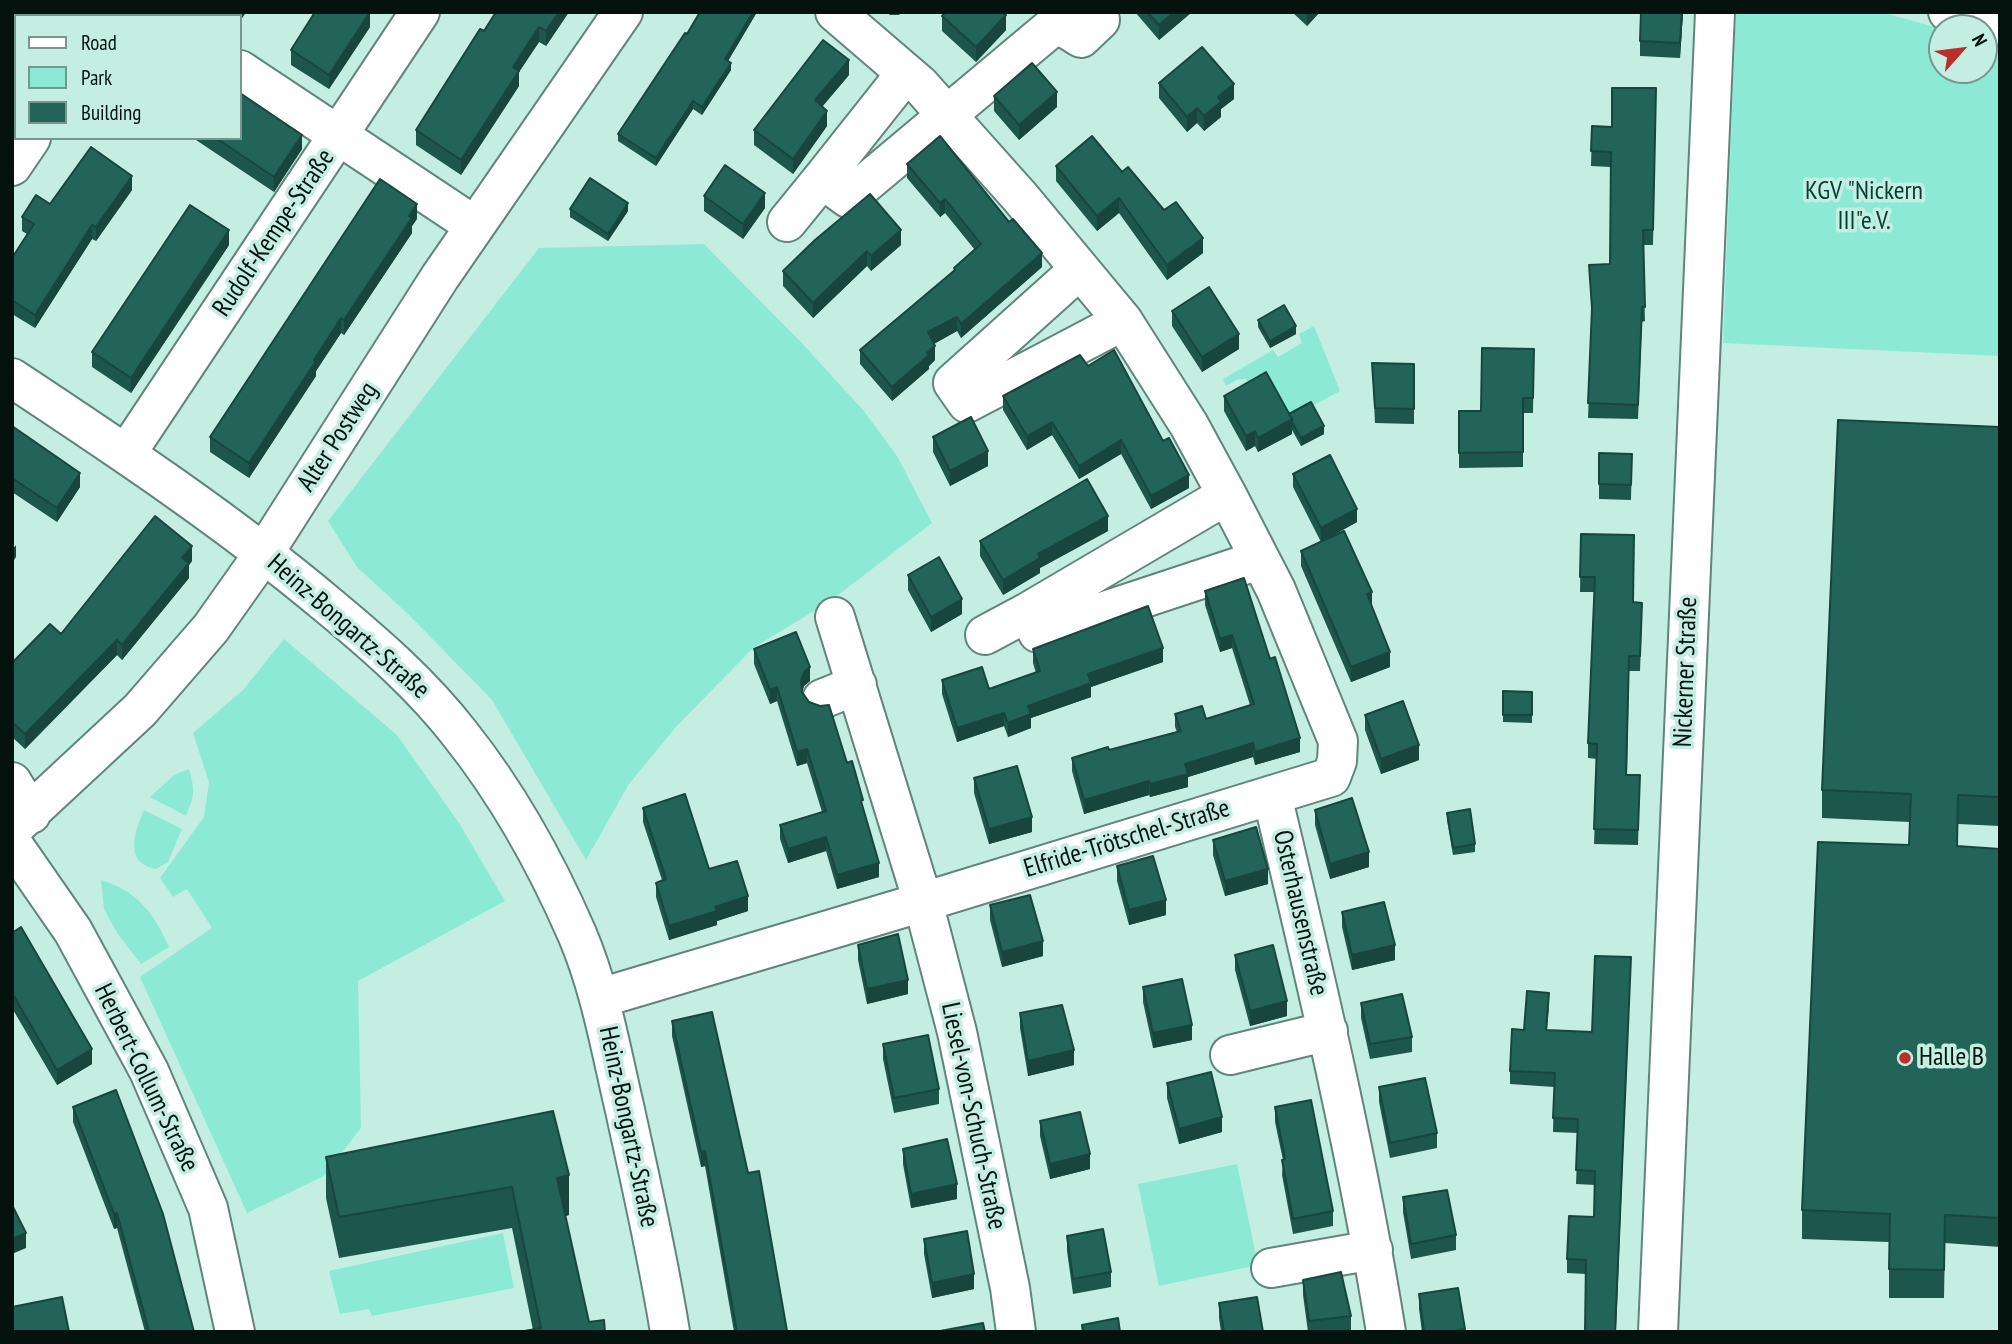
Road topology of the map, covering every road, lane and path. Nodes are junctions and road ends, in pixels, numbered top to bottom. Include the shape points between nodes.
1 (420, 12) edge
2 (623, 12) edge
3 (835, 12) edge
4 (1094, 12) edge
5 (1715, 12) edge
6 (1948, 12) edge
7 (1064, 17) edge
8 (2000, 25) edge
9 (242, 71) edge
10 (906, 73) junction
11 (947, 115) junction
12 (339, 135) junction
13 (30, 140) edge
14 (12, 166) edge
15 (822, 179) junction
16 (787, 222) dead end
17 (475, 226) junction
18 (1080, 269) junction
19 (1123, 321) junction
20 (12, 378) edge
21 (127, 454) junction
22 (1227, 495) junction
23 (264, 553) junction
24 (1259, 560) junction
25 (1028, 612) junction
26 (835, 617) dead end
27 (985, 635) dead end
28 (857, 685) junction
29 (822, 699) dead end
30 (1272, 795) junction
31 (17, 817) edge
32 (923, 902) junction
33 (600, 998) junction
34 (1328, 1031) junction
35 (1230, 1055) dead end
36 (1373, 1250) junction
37 (1271, 1268) dead end
38 (235, 1332) edge
39 (670, 1332) edge
40 (1016, 1332) edge
41 (1386, 1332) edge
42 (1658, 1332) edge

1 - 12 street, Rudolf-Kempe-Straße
2 - 17 street, Alter Postweg
3 - 10 street
4 - 7 street via 1100,20 1080,38
5 - 42 street, Nickerner Straße
6 - 8 street
7 - 11 street
9 - 12 street
10 - 11 street
10 - 15 street
11 - 15 street via 848,198
11 - 18 street
12 - 17 street
12 - 21 street, Rudolf-Kempe-Straße
13 - 14 street
15 - 16 street
17 - 23 street, Alter Postweg
18 - 19 street
18 - 19 street via 953,383 967,404
19 - 22 street
20 - 21 street, Heinz-Bongartz-Straße
21 - 23 street, Heinz-Bongartz-Straße
22 - 24 street
22 - 25 street
23 - 31 street, Alter Postweg via 211,628 140,710
23 - 33 street, Heinz-Bongartz-Straße via 381,649 461,734 544,866
24 - 25 street via 1038,633
24 - 30 street, Elfride-Trötschel-Straße via 1276,590 1338,741 1331,777
25 - 27 street
26 - 28 street
28 - 29 street
28 - 32 street
30 - 32 street, Elfride-Trötschel-Straße
30 - 34 street, Osterhausenstraße
31 - 38 street, Herbert-Collum-Straße via 72,931 149,1071 208,1208
32 - 33 street, Elfride-Trötschel-Straße
32 - 40 street, Liesel-von-Schuch-Straße via 957,1032
33 - 39 street, Heinz-Bongartz-Straße
34 - 35 street, Osterhausenstraße
34 - 36 street, Osterhausenstraße
36 - 37 street
36 - 41 street, Osterhausenstraße

